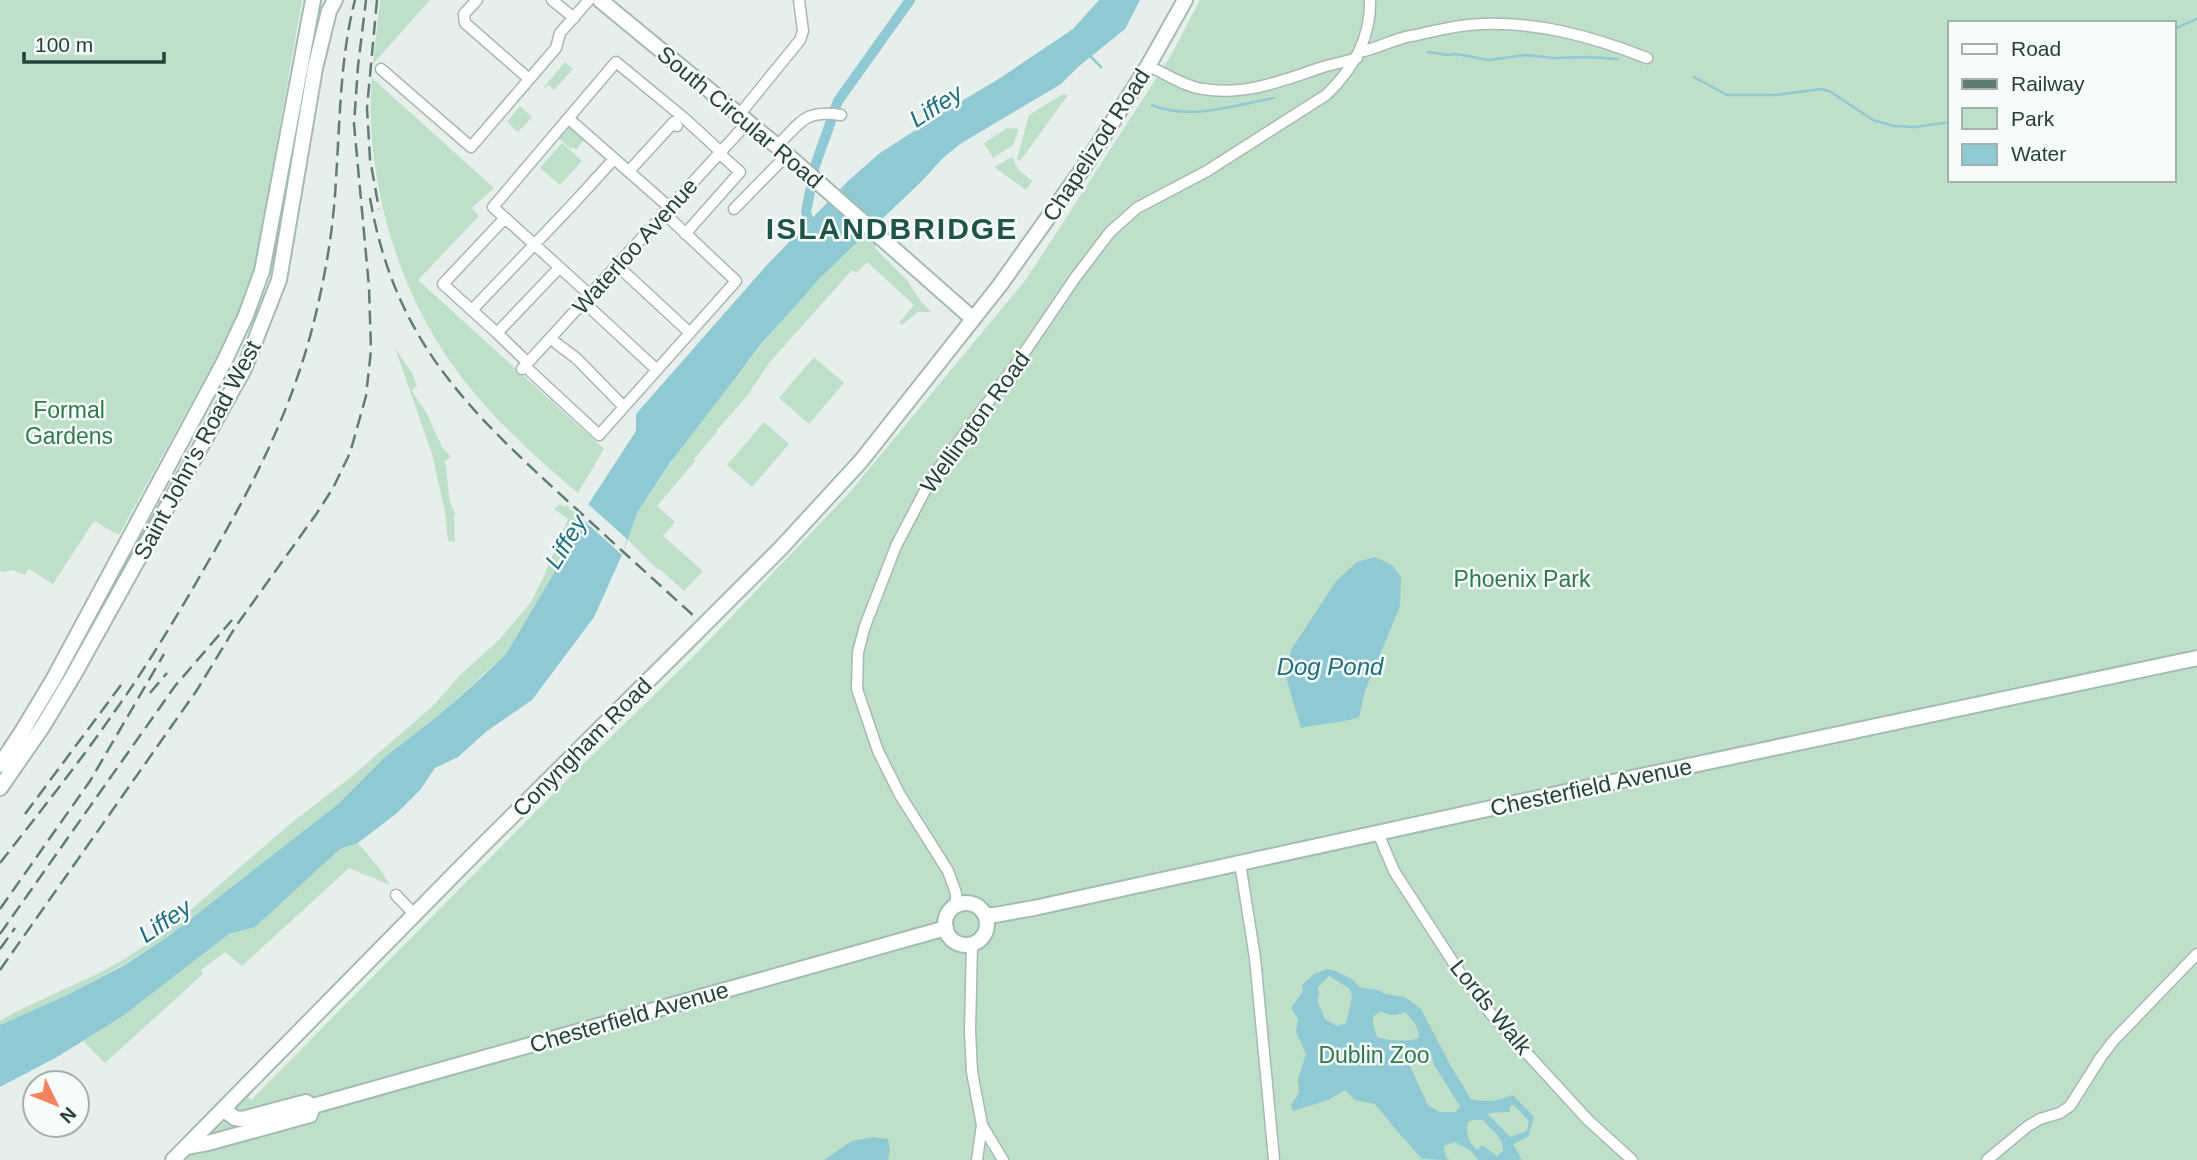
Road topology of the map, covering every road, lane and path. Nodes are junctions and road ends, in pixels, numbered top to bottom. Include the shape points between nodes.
1 (313, 0) edge
2 (335, 0) edge
3 (477, 0) edge
4 (552, 0) edge
5 (589, 0) edge
6 (600, 0) edge
7 (799, 0) edge
8 (1185, 0) edge
9 (1370, 0) edge
10 (573, 18) junction
11 (1358, 55) junction
12 (1647, 58) dead end
13 (1148, 66) junction
14 (382, 69) dead end
15 (529, 79) junction
16 (841, 115) dead end
17 (569, 118) junction
18 (743, 119) junction
19 (681, 122) junction
20 (782, 151) junction
21 (720, 152) junction
22 (614, 159) junction
23 (629, 171) junction
24 (734, 209) dead end
25 (666, 210) junction
26 (505, 218) junction
27 (685, 234) junction
28 (534, 245) junction
29 (559, 268) junction
30 (622, 270) dead end
31 (589, 301) junction
32 (472, 310) junction
33 (972, 318) junction
34 (497, 333) junction
35 (690, 333) junction
36 (556, 343) dead end
37 (527, 368) junction
38 (657, 370) junction
39 (624, 407) junction
40 (2197, 658) edge
41 (0, 765) edge
42 (0, 788) edge
43 (1378, 833) junction
44 (1240, 863) junction
45 (396, 895) dead end
46 (956, 906) junction
47 (415, 915) junction
48 (985, 915) junction
49 (946, 928) junction
50 (972, 944) junction
51 (2197, 954) edge
52 (313, 1106) junction
53 (224, 1110) junction
54 (982, 1125) junction
55 (186, 1147) junction
56 (1000, 1156) edge
57 (1274, 1159) edge
58 (173, 1160) edge
59 (977, 1160) edge
60 (1632, 1160) edge
61 (1987, 1160) edge

1 - 41 main road, Saint John's Road West via 262,271 246,315 53,680
2 - 42 main road, Saint John's Road West via 316,68 279,280 244,369 73,676
3 - 15 street via 463,17 468,26
4 - 10 street
5 - 10 street
6 - 18 main road, South Circular Road
7 - 18 street, Waterloo Avenue via 800,40
8 - 13 main road, Chapelizod Road
9 - 11 street
10 - 15 street via 560,33 556,48
11 - 12 street via 1403,37 1501,24 1581,34
11 - 13 street via 1254,89 1204,90
11 - 46 street, Wellington Road via 1340,82 1319,100 1207,171 1137,208 1110,232 930,480 896,546 865,626 858,652 857,689 878,751 900,795 948,870
13 - 33 main road, Chapelizod Road via 1084,167
14 - 15 street via 471,147
16 - 20 street via 807,116
17 - 19 street via 616,62
17 - 22 street
17 - 26 street via 493,207
18 - 20 main road, South Circular Road
18 - 21 street, Waterloo Avenue
19 - 21 street
19 - 23 street via 674,122
20 - 24 street
20 - 33 main road, South Circular Road
21 - 25 street, Waterloo Avenue
21 - 27 street via 740,172
22 - 23 street
22 - 28 street
23 - 25 street
25 - 27 street
25 - 31 street, Waterloo Avenue
26 - 28 street
26 - 32 street via 443,284
27 - 35 street via 736,281
28 - 29 street
28 - 32 street
29 - 31 street
29 - 34 street
30 - 35 street
31 - 37 street, Waterloo Avenue
31 - 38 street
32 - 34 street
33 - 47 main road, Conyngham Road, bridge via 847,477 781,548
34 - 37 street
35 - 38 street
36 - 39 street
37 - 39 street via 599,435
38 - 39 street
40 - 43 main road, Chesterfield Avenue
43 - 44 main road, Chesterfield Avenue
43 - 60 street, Lords Walk via 1394,871 1491,1014 1588,1120
44 - 48 main road, Chesterfield Avenue
44 - 57 street via 1255,958
45 - 47 street
46 - 48 main road via 969,904
46 - 49 main road via 947,916
47 - 53 main road, Conyngham Road
48 - 50 main road via 985,933
49 - 50 main road via 958,944
49 - 52 main road, Chesterfield Avenue
50 - 54 street via 972,1072
51 - 61 street via 2113,1040 2070,1106 2028,1126
52 - 53 main road, Chesterfield Avenue via 306,1102 242,1119
52 - 55 main road, Chesterfield Avenue via 310,1115
53 - 55 main road, Conyngham Road
54 - 56 street
54 - 59 street
55 - 58 main road, Conyngham Road
56 - 59 street via 986,1150

